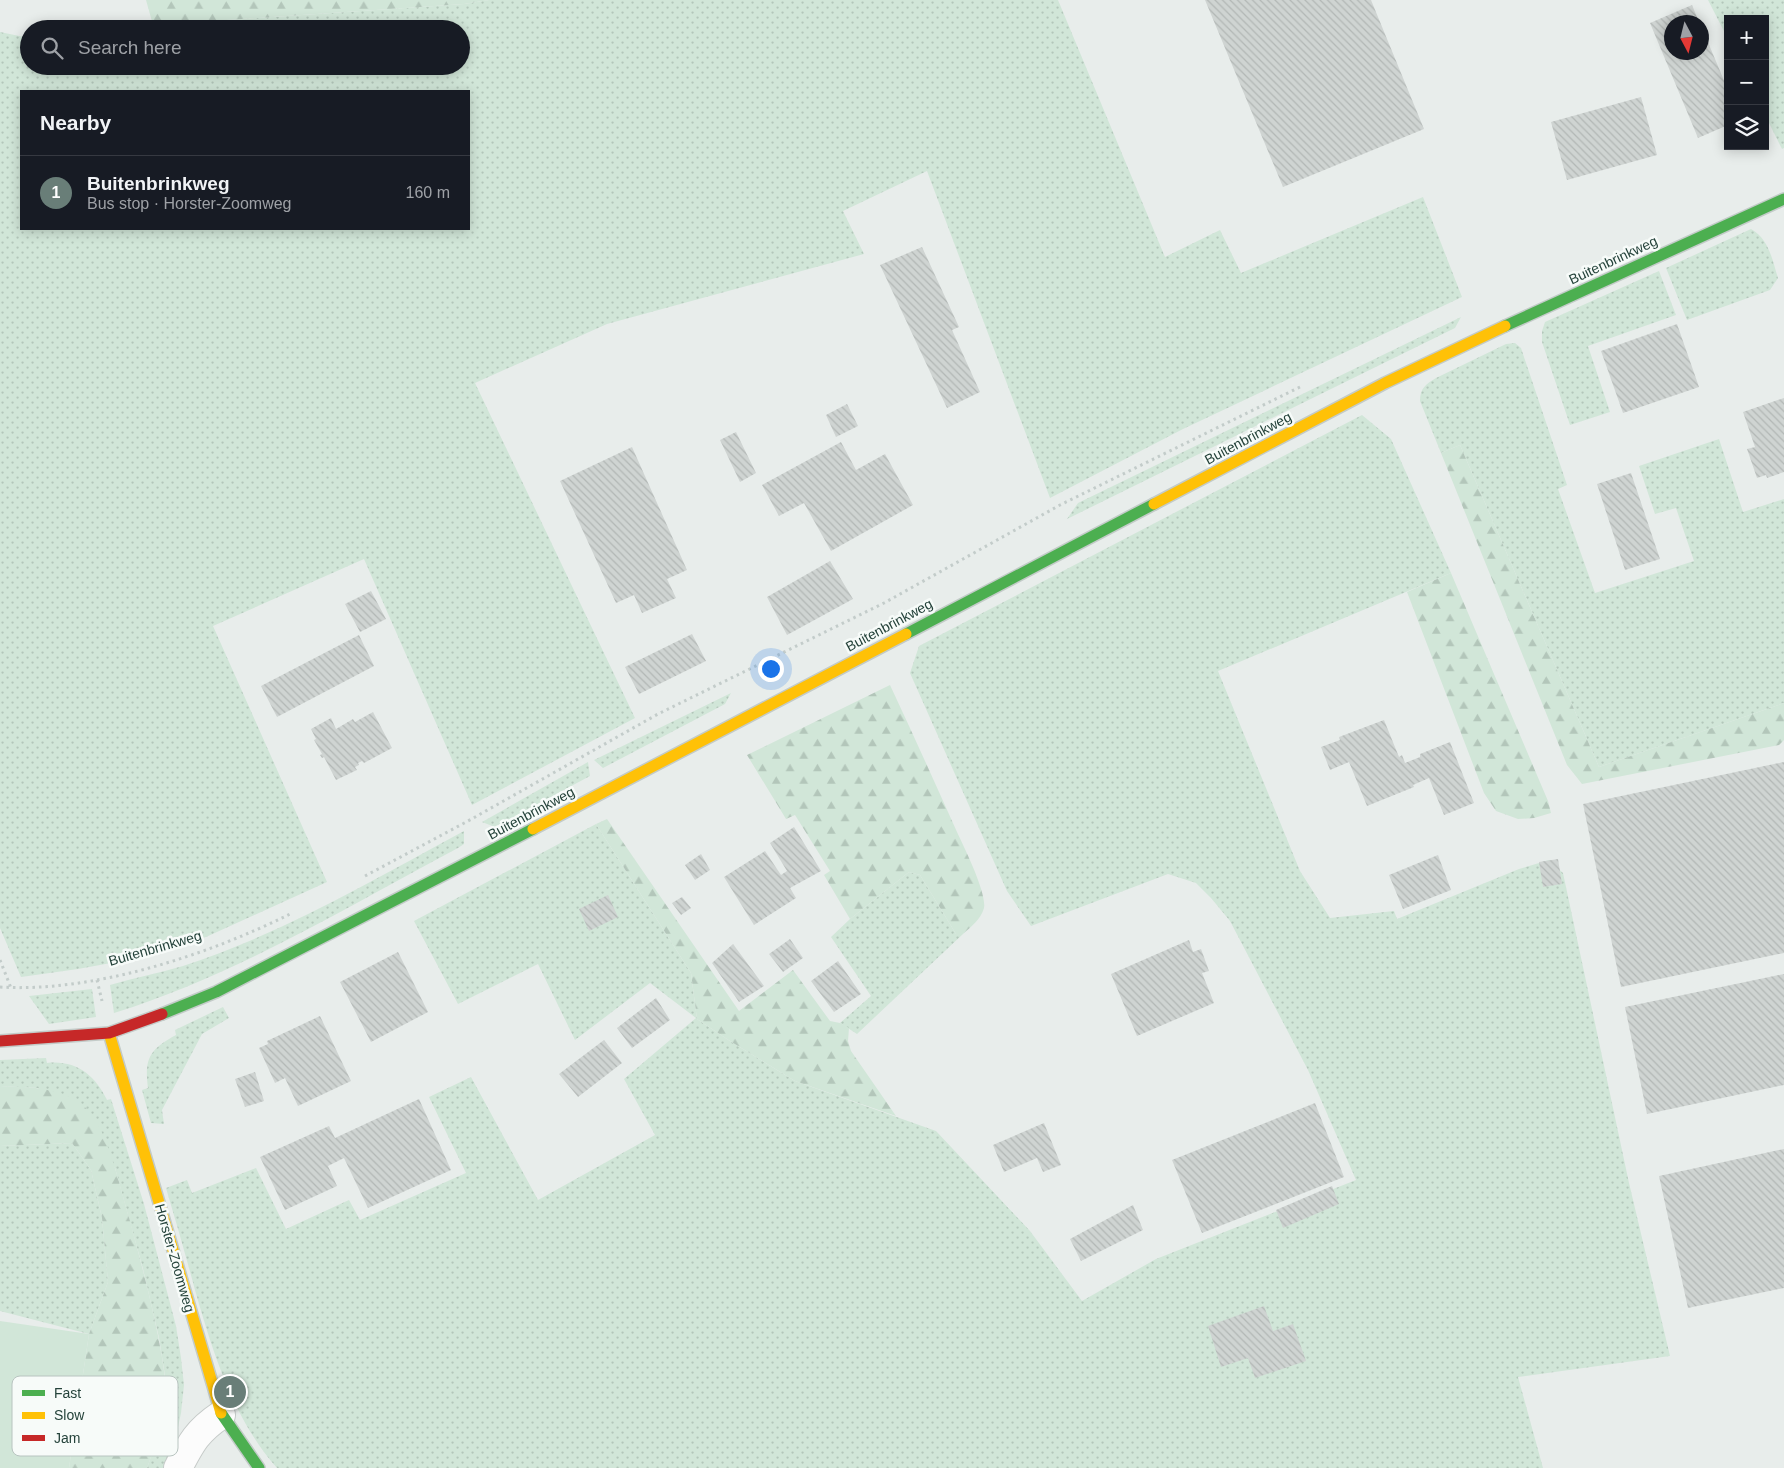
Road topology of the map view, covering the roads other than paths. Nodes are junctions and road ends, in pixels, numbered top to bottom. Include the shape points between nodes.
1 (1784, 199) edge
2 (109, 1034) junction
3 (0, 1041) edge
4 (221, 1415) junction
5 (178, 1468) edge
6 (259, 1468) edge

1 - 2 main road, Buitenbrinkweg via 1385,383 404,897 216,992
2 - 3 main road, Buitenbrinkweg
2 - 4 main road, Horster-Zoomweg
4 - 5 street via 193,1440
4 - 6 main road, Horster-Zoomweg

